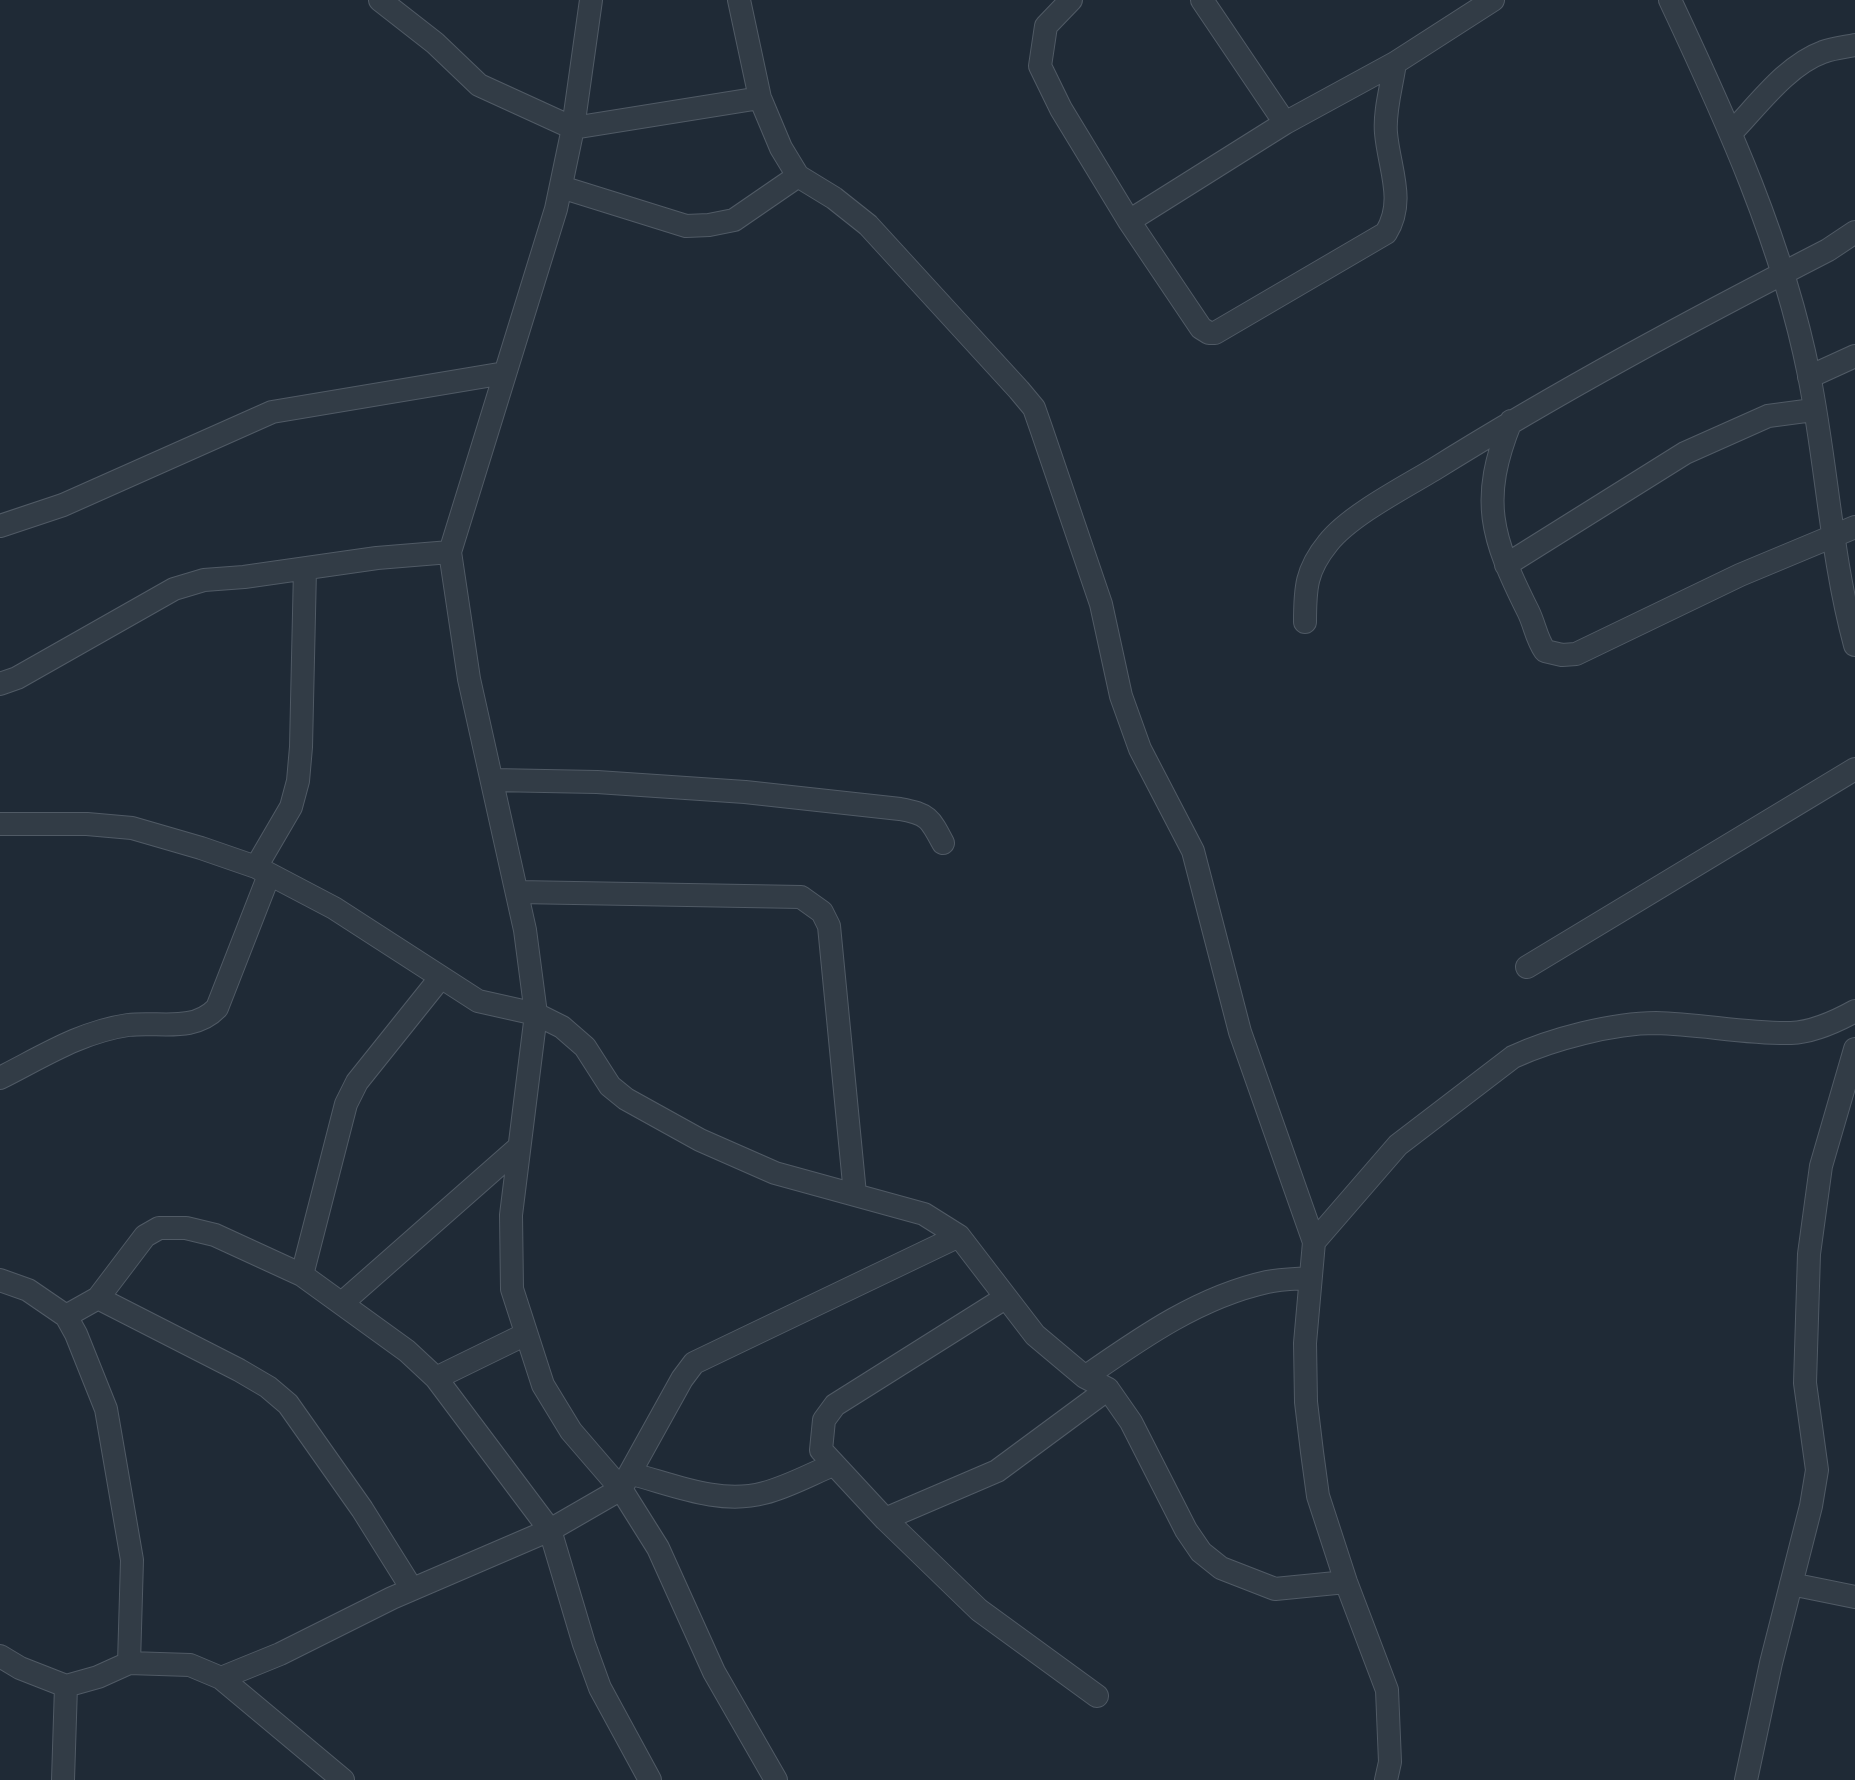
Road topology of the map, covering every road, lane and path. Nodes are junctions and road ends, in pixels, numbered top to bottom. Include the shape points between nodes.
1 (380, 0) edge
2 (591, 0) edge
3 (739, 0) edge
4 (1071, 0) edge
5 (1202, 0) edge
6 (1493, 0) edge
7 (1670, 0) edge
8 (1855, 45) edge
9 (1395, 63) junction
10 (760, 98) junction
11 (1285, 123) junction
12 (573, 128) junction
13 (1732, 132) junction
14 (798, 176) junction
15 (561, 187) junction
16 (1129, 221) junction
17 (1855, 232) edge
18 (1783, 273) junction
19 (1855, 356) edge
20 (505, 373) junction
21 (1809, 377) junction
22 (1813, 410) junction
23 (1511, 421) junction
24 (0, 526) edge
25 (1855, 527) edge
26 (1833, 537) junction
27 (450, 552) junction
28 (1506, 565) junction
29 (305, 569) junction
30 (1305, 622) dead end
31 (1855, 645) edge
32 (0, 684) edge
33 (1855, 769) edge
34 (493, 780) junction
35 (0, 824) edge
36 (943, 843) dead end
37 (263, 871) junction
38 (518, 892) junction
39 (1527, 967) dead end
40 (441, 977) junction
41 (1855, 1011) edge
42 (536, 1014) junction
43 (1855, 1049) edge
44 (0, 1078) edge
45 (518, 1148) junction
46 (855, 1194) junction
47 (959, 1236) junction
48 (1314, 1242) junction
49 (302, 1275) junction
50 (1310, 1278) junction
51 (0, 1280) edge
52 (98, 1298) junction
53 (1005, 1298) junction
54 (342, 1303) junction
55 (66, 1316) junction
56 (526, 1334) junction
57 (1085, 1377) junction
58 (436, 1378) junction
59 (1108, 1389) junction
60 (833, 1465) junction
61 (626, 1481) junction
62 (885, 1519) junction
63 (550, 1530) junction
64 (1346, 1582) junction
65 (1791, 1584) junction
66 (412, 1589) junction
67 (1855, 1597) edge
68 (0, 1656) edge
69 (129, 1663) junction
70 (221, 1678) junction
71 (66, 1686) junction
72 (1097, 1696) dead end
73 (63, 1780) edge
74 (343, 1780) edge
75 (650, 1780) edge
76 (776, 1780) edge
77 (1386, 1780) edge
78 (1746, 1780) edge

1 - 12 street via 479,85
2 - 12 street
3 - 10 street
4 - 16 street via 1046,26 1040,66
5 - 11 street
6 - 9 street
7 - 13 street
8 - 13 street via 1806,61
9 - 11 street
9 - 16 street via 1386,132 1396,202 1386,233 1209,333
10 - 12 street
10 - 14 street
11 - 16 street
12 - 15 street
13 - 18 street
14 - 15 street via 734,220 709,225 686,226
14 - 48 street via 868,225 1034,408 1101,604 1125,710 1193,851 1240,1032
15 - 20 street
17 - 18 street
18 - 21 street
18 - 23 street
19 - 21 street
20 - 24 street via 272,412 63,505
20 - 27 street
21 - 22 street
22 - 26 street
22 - 28 street via 1768,416 1685,453
23 - 28 street via 1497,454 1491,489
23 - 30 street via 1330,540 1305,586
25 - 26 street
26 - 28 street via 1576,654 1545,651
26 - 31 street
27 - 29 street
27 - 34 street via 469,679
29 - 32 street via 204,580 174,589
29 - 37 street via 298,781
33 - 39 street
34 - 36 street via 745,792 900,809 931,820
34 - 38 street
35 - 37 street via 132,828
37 - 40 street via 334,908
37 - 44 street via 217,1008 206,1019 96,1033
38 - 42 street
38 - 46 street via 801,897 822,912 829,926
40 - 42 street via 478,1001
40 - 49 street via 357,1082 346,1104
41 - 48 street via 1794,1033 1653,1023 1535,1047 1513,1057 1398,1145
42 - 45 street
42 - 46 street via 585,1047 610,1086 626,1099 775,1173
43 - 65 street via 1821,1166 1809,1254 1805,1383 1817,1470
45 - 54 street
45 - 56 street via 511,1215 512,1289
46 - 47 street via 924,1214
47 - 53 street
47 - 61 street via 694,1363
48 - 50 street
49 - 52 street via 215,1235 159,1228 145,1236
49 - 54 street
50 - 57 street via 1234,1291 1153,1330
50 - 64 street via 1305,1343 1310,1440 1318,1496
51 - 55 street via 28,1290
52 - 55 street
52 - 66 street via 239,1370 288,1404
53 - 57 street via 1035,1335
53 - 60 street via 835,1405 821,1435 821,1450
54 - 58 street
55 - 69 street via 106,1409 132,1560
56 - 58 street
56 - 61 street via 543,1385 571,1431
57 - 59 street
58 - 63 street
59 - 62 street via 997,1471
59 - 64 street via 1201,1552 1221,1568 1275,1589
60 - 61 street via 764,1493 737,1497
60 - 62 street
61 - 63 street
61 - 76 street via 714,1672
62 - 72 street via 979,1610
63 - 66 street
63 - 75 street via 600,1688
64 - 77 street via 1387,1690
65 - 67 street
65 - 78 street
66 - 70 street
68 - 71 street
69 - 70 street via 190,1665
69 - 71 street
70 - 74 street
71 - 73 street

